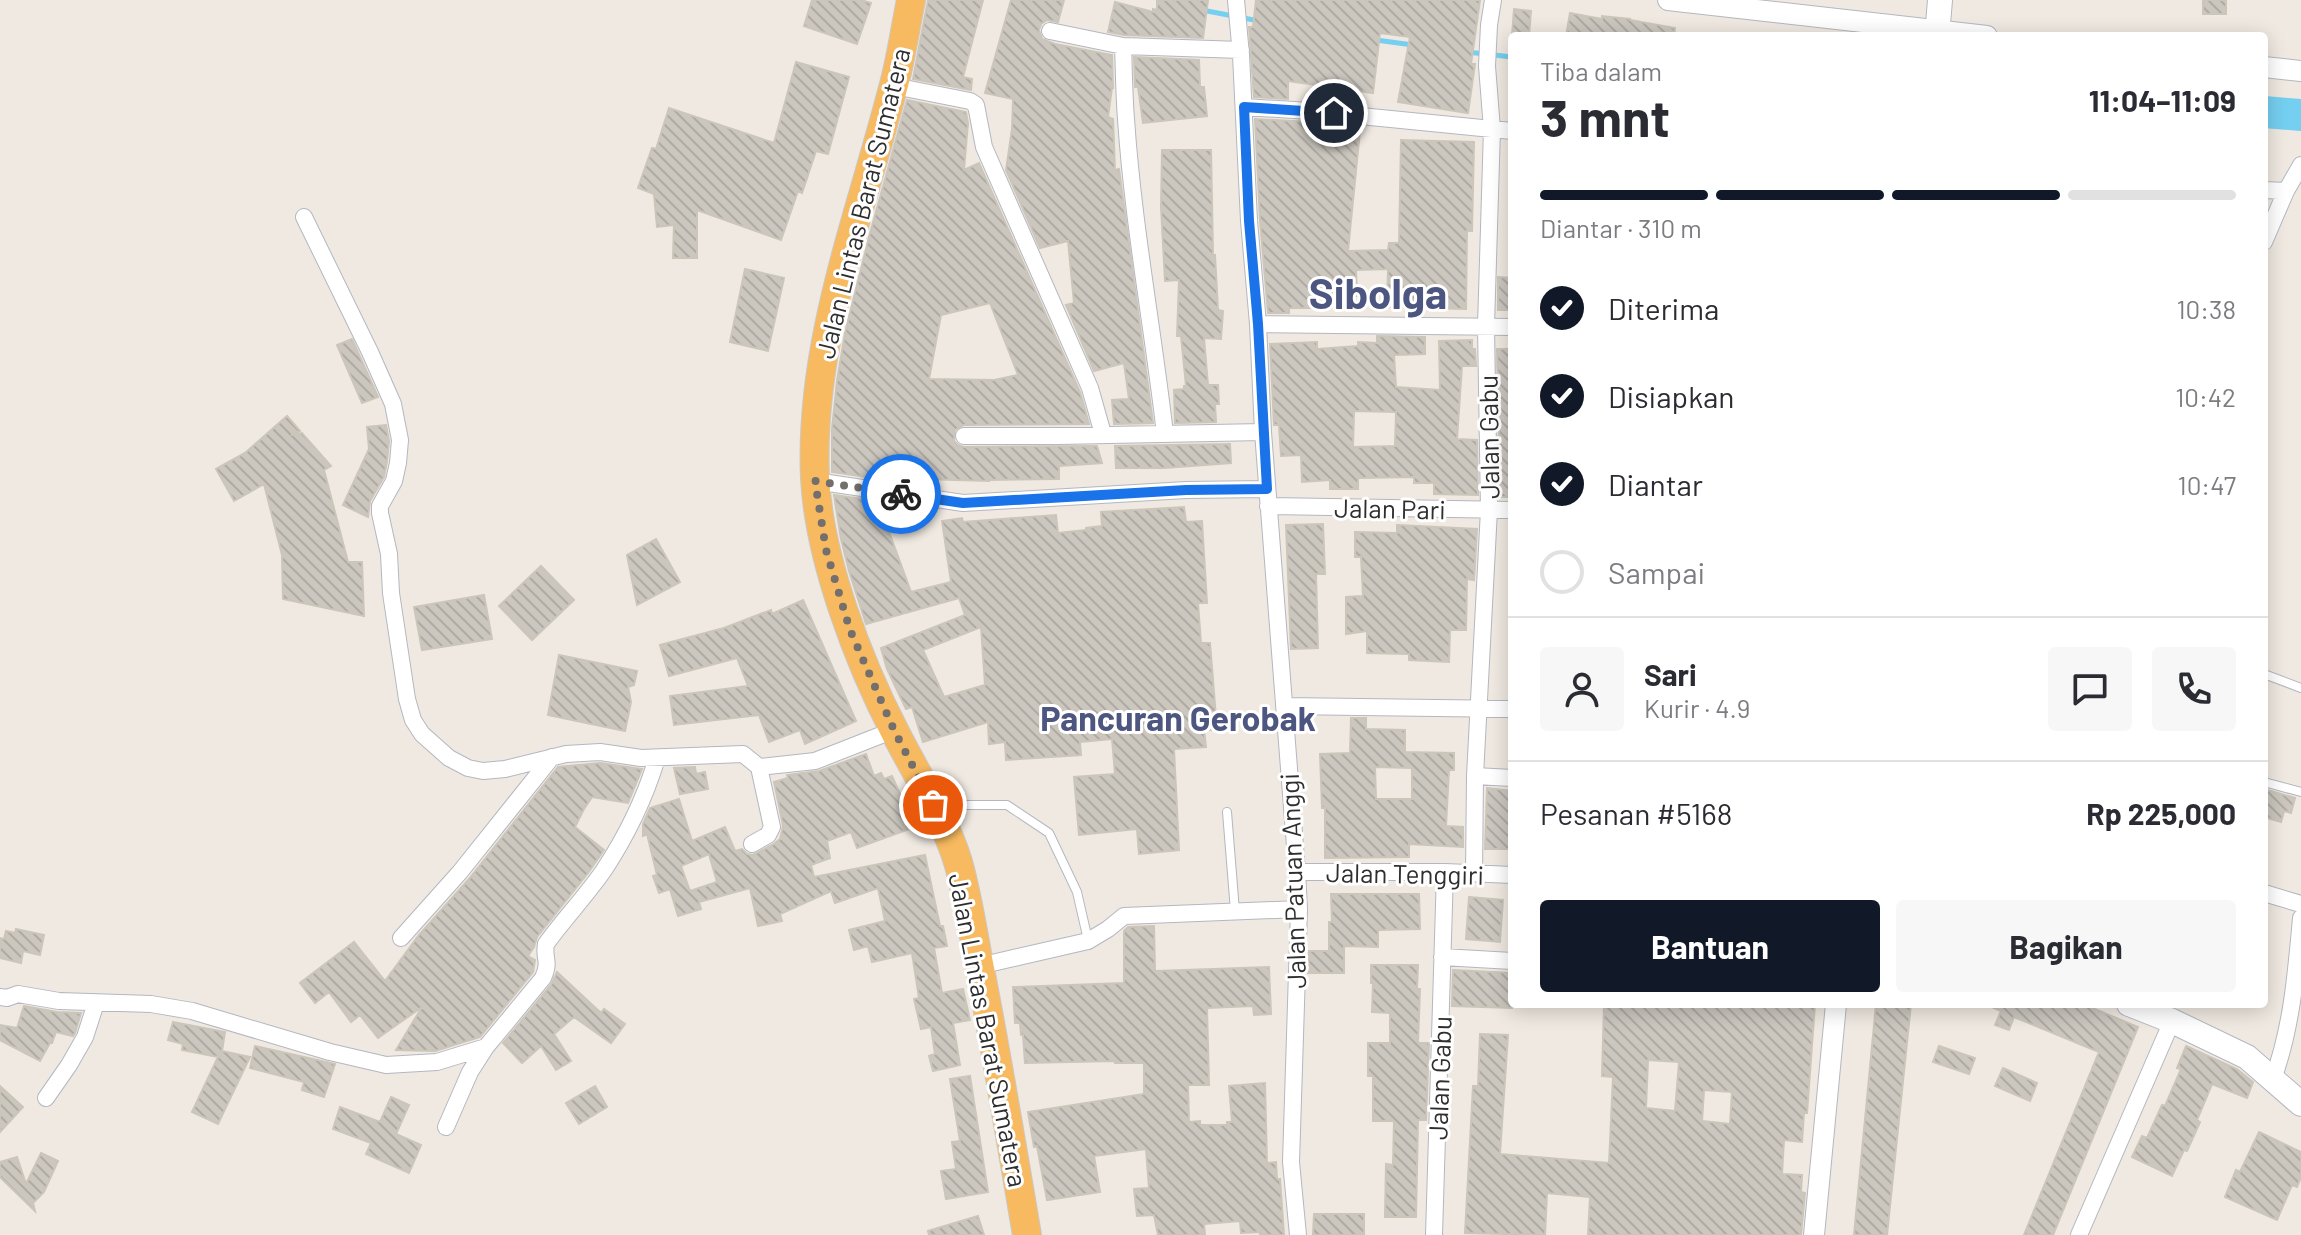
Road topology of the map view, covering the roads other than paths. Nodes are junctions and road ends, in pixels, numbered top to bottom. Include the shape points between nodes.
1 (911, 0) edge
2 (1493, 0) edge
3 (1668, 0) edge
4 (1940, 0) edge
5 (1237, 11) edge
6 (1050, 31) dead end
7 (1929, 32) edge
8 (1937, 32) edge
9 (1123, 46) junction
10 (1241, 50) junction
11 (2268, 67) edge
12 (2301, 71) edge
13 (894, 86) junction
14 (1244, 107) junction
15 (1492, 129) junction
16 (1508, 131) edge
17 (2301, 165) edge
18 (2268, 190) edge
19 (2286, 191) junction
20 (304, 217) dead end
21 (2268, 233) edge
22 (1258, 324) junction
23 (1486, 326) junction
24 (1508, 327) edge
25 (1263, 432) junction
26 (1103, 434) junction
27 (1165, 434) junction
28 (964, 436) dead end
29 (815, 481) junction
30 (1267, 489) junction
31 (1268, 506) junction
32 (1489, 510) junction
33 (1508, 510) edge
34 (2268, 676) edge
35 (2301, 688) edge
36 (1285, 706) junction
37 (1480, 708) junction
38 (1508, 709) edge
39 (894, 730) junction
40 (552, 757) junction
41 (657, 758) junction
42 (759, 767) junction
43 (1475, 776) junction
44 (1508, 778) edge
45 (2268, 783) edge
46 (2301, 792) edge
47 (933, 805) junction
48 (1227, 812) dead end
49 (752, 844) dead end
50 (1297, 872) junction
51 (1445, 872) junction
52 (1474, 873) junction
53 (1508, 875) edge
54 (2268, 894) edge
55 (2301, 904) edge
56 (1299, 909) junction
57 (1235, 911) junction
58 (2301, 918) edge
59 (401, 938) dead end
60 (1088, 941) junction
61 (1442, 957) junction
62 (1508, 961) edge
63 (979, 966) junction
64 (0, 997) edge
65 (96, 1003) junction
66 (1836, 1008) edge
67 (2139, 1008) edge
68 (2172, 1021) junction
69 (486, 1047) junction
70 (2273, 1079) junction
71 (46, 1098) dead end
72 (2301, 1104) edge
73 (446, 1127) dead end
74 (1027, 1235) edge
75 (1298, 1235) edge
76 (1434, 1235) edge
77 (1814, 1235) edge
78 (2079, 1235) edge

1 - 13 highway, Jalan Lintas Barat Sumatera
2 - 15 street, Jalan Gabu via 1487,66
3 - 7 street
4 - 8 main road
5 - 10 street, Jalan Patuan Anggi
6 - 9 street
9 - 10 street
9 - 27 street via 1126,120
10 - 14 street, Jalan Patuan Anggi
11 - 12 street
13 - 26 street via 976,105 984,147 1090,388
13 - 29 highway, Jalan Lintas Barat Sumatera via 848,246 821,367
14 - 15 street
14 - 22 street, Jalan Patuan Anggi
15 - 16 street
15 - 23 street, Jalan Gabu
17 - 19 street
18 - 19 street
19 - 21 street
20 - 40 street via 393,404 398,463 380,513 413,720 449,758 468,768 505,769
22 - 23 street
22 - 25 street, Jalan Patuan Anggi
23 - 24 street
23 - 32 street, Jalan Gabu
25 - 27 street
25 - 30 street, Jalan Patuan Anggi
26 - 27 street
26 - 28 street
29 - 30 street via 963,503
29 - 39 highway, Jalan Lintas Barat Sumatera via 826,550 850,630
30 - 31 street, Jalan Patuan Anggi
31 - 32 street, Jalan Pari
31 - 36 street, Jalan Patuan Anggi
32 - 33 street, Jalan Pari
32 - 37 street, Jalan Gabu
34 - 35 lane
36 - 37 street
36 - 50 street, Jalan Patuan Anggi
37 - 38 street
37 - 43 street, Jalan Gabu
39 - 42 street via 815,761
39 - 47 highway, Jalan Lintas Barat Sumatera
40 - 41 street via 600,752
40 - 59 street
41 - 42 street via 743,754
41 - 69 street via 625,836 546,944 548,967 543,978
42 - 49 street via 772,827
43 - 44 street
43 - 52 street, Jalan Gabu
45 - 46 lane
47 - 60 lane via 1007,805 1049,833 1077,892
47 - 63 highway, Jalan Lintas Barat Sumatera via 957,859
48 - 57 lane
50 - 51 street, Jalan Tenggiri
50 - 56 street, Jalan Patuan Anggi
51 - 52 street, Jalan Tenggiri
51 - 61 street, Jalan Gabu
52 - 53 street, Jalan Tenggiri
54 - 55 street
56 - 57 street
56 - 75 street, Jalan Patuan Anggi via 1291,1162
57 - 60 street via 1124,916
58 - 70 street via 2293,1003
60 - 63 street
61 - 62 street
61 - 76 street, Jalan Gabu
63 - 74 highway, Jalan Lintas Barat Sumatera
64 - 65 street via 18,994
65 - 69 street via 192,1011 386,1065 437,1062
65 - 71 street via 85,1037
66 - 77 street
67 - 68 main road
68 - 70 main road via 2247,1057
68 - 78 street
69 - 73 street
70 - 72 main road

